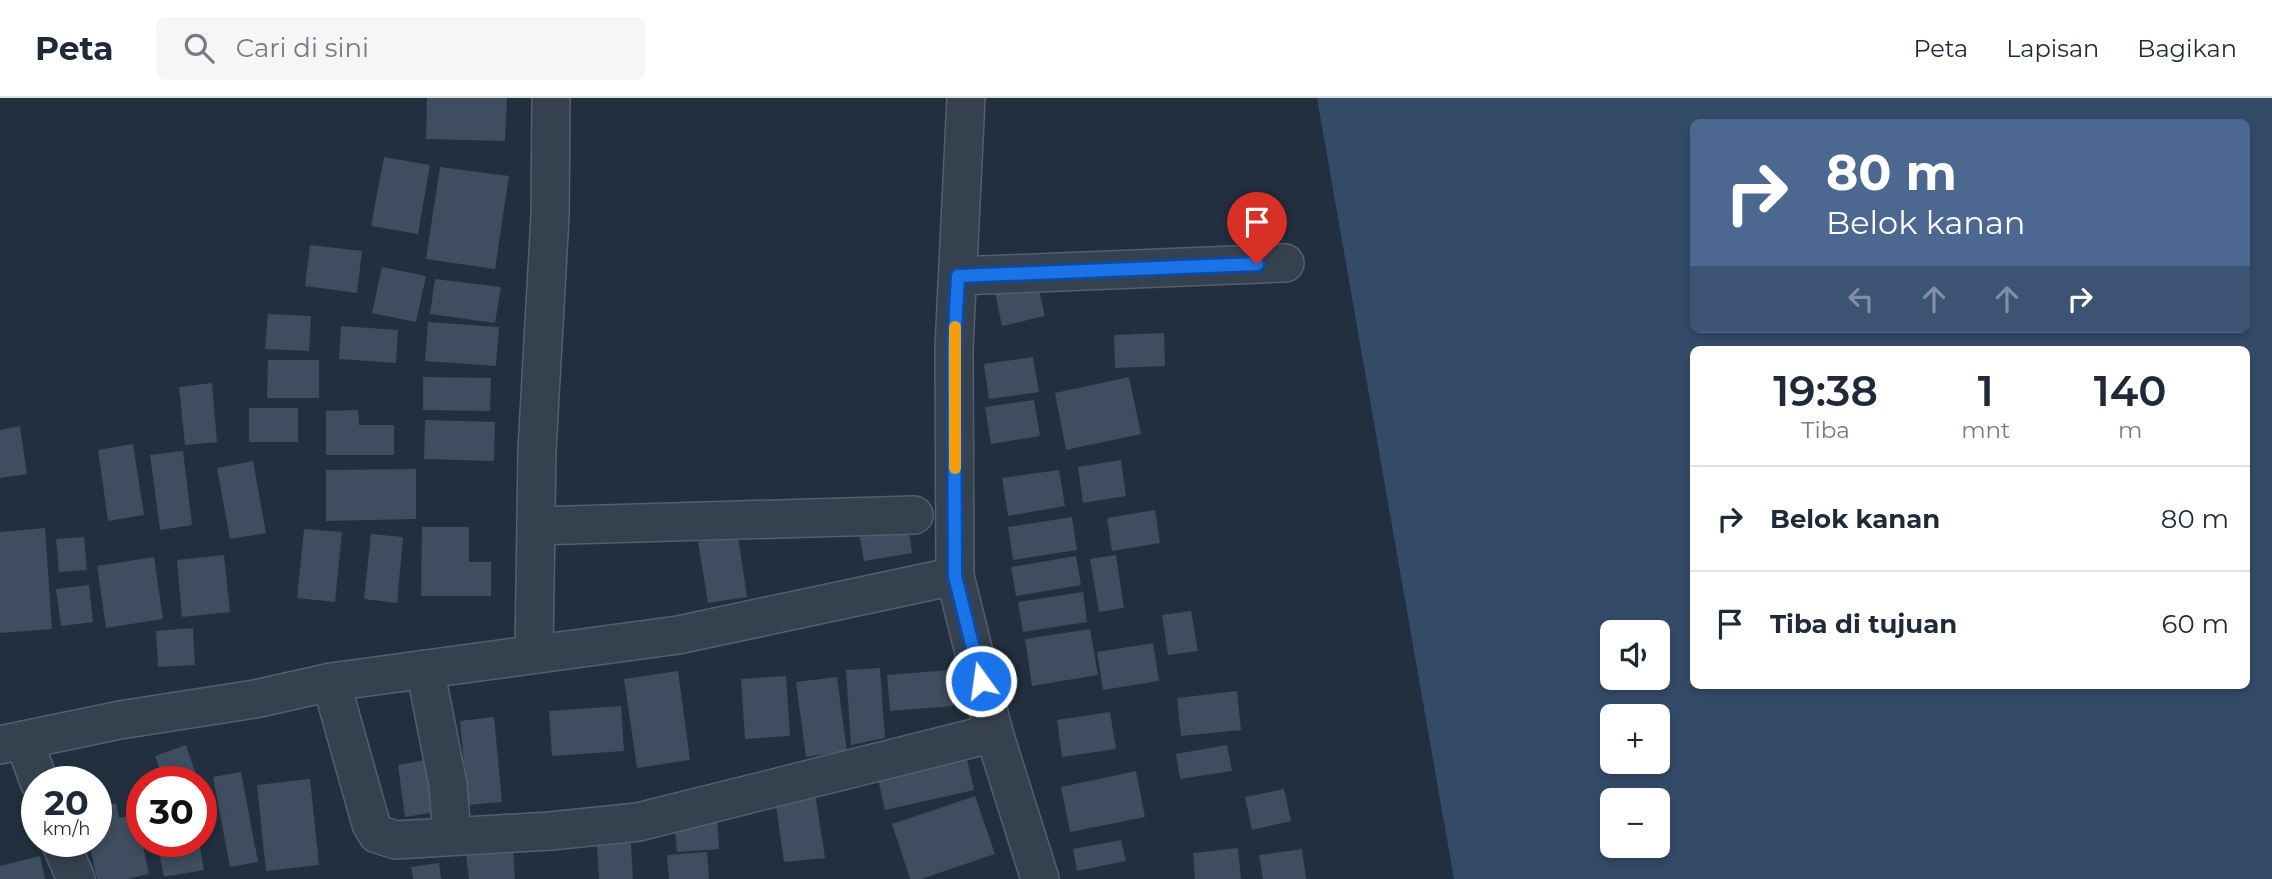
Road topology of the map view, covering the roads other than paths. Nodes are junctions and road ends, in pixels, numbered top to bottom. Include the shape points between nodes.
1 (551, 98) edge
2 (966, 98) edge
3 (1284, 262) dead end
4 (958, 276) junction
5 (914, 515) dead end
6 (536, 527) junction
7 (955, 576) junction
8 (534, 653) junction
9 (425, 668) junction
10 (331, 682) junction
11 (994, 733) junction
12 (12, 743) edge
13 (28, 766) edge
14 (452, 836) junction
15 (66, 857) edge
16 (1033, 877) edge
17 (76, 879) edge

1 - 6 street
2 - 4 street
3 - 4 street
4 - 7 street
5 - 6 street
6 - 8 street
7 - 8 street via 678,635
7 - 11 street
8 - 9 street
9 - 10 street
9 - 14 street via 448,785
10 - 12 street
10 - 14 street via 377,834 396,839
11 - 14 street via 638,822
11 - 16 street
12 - 13 street
15 - 17 street

